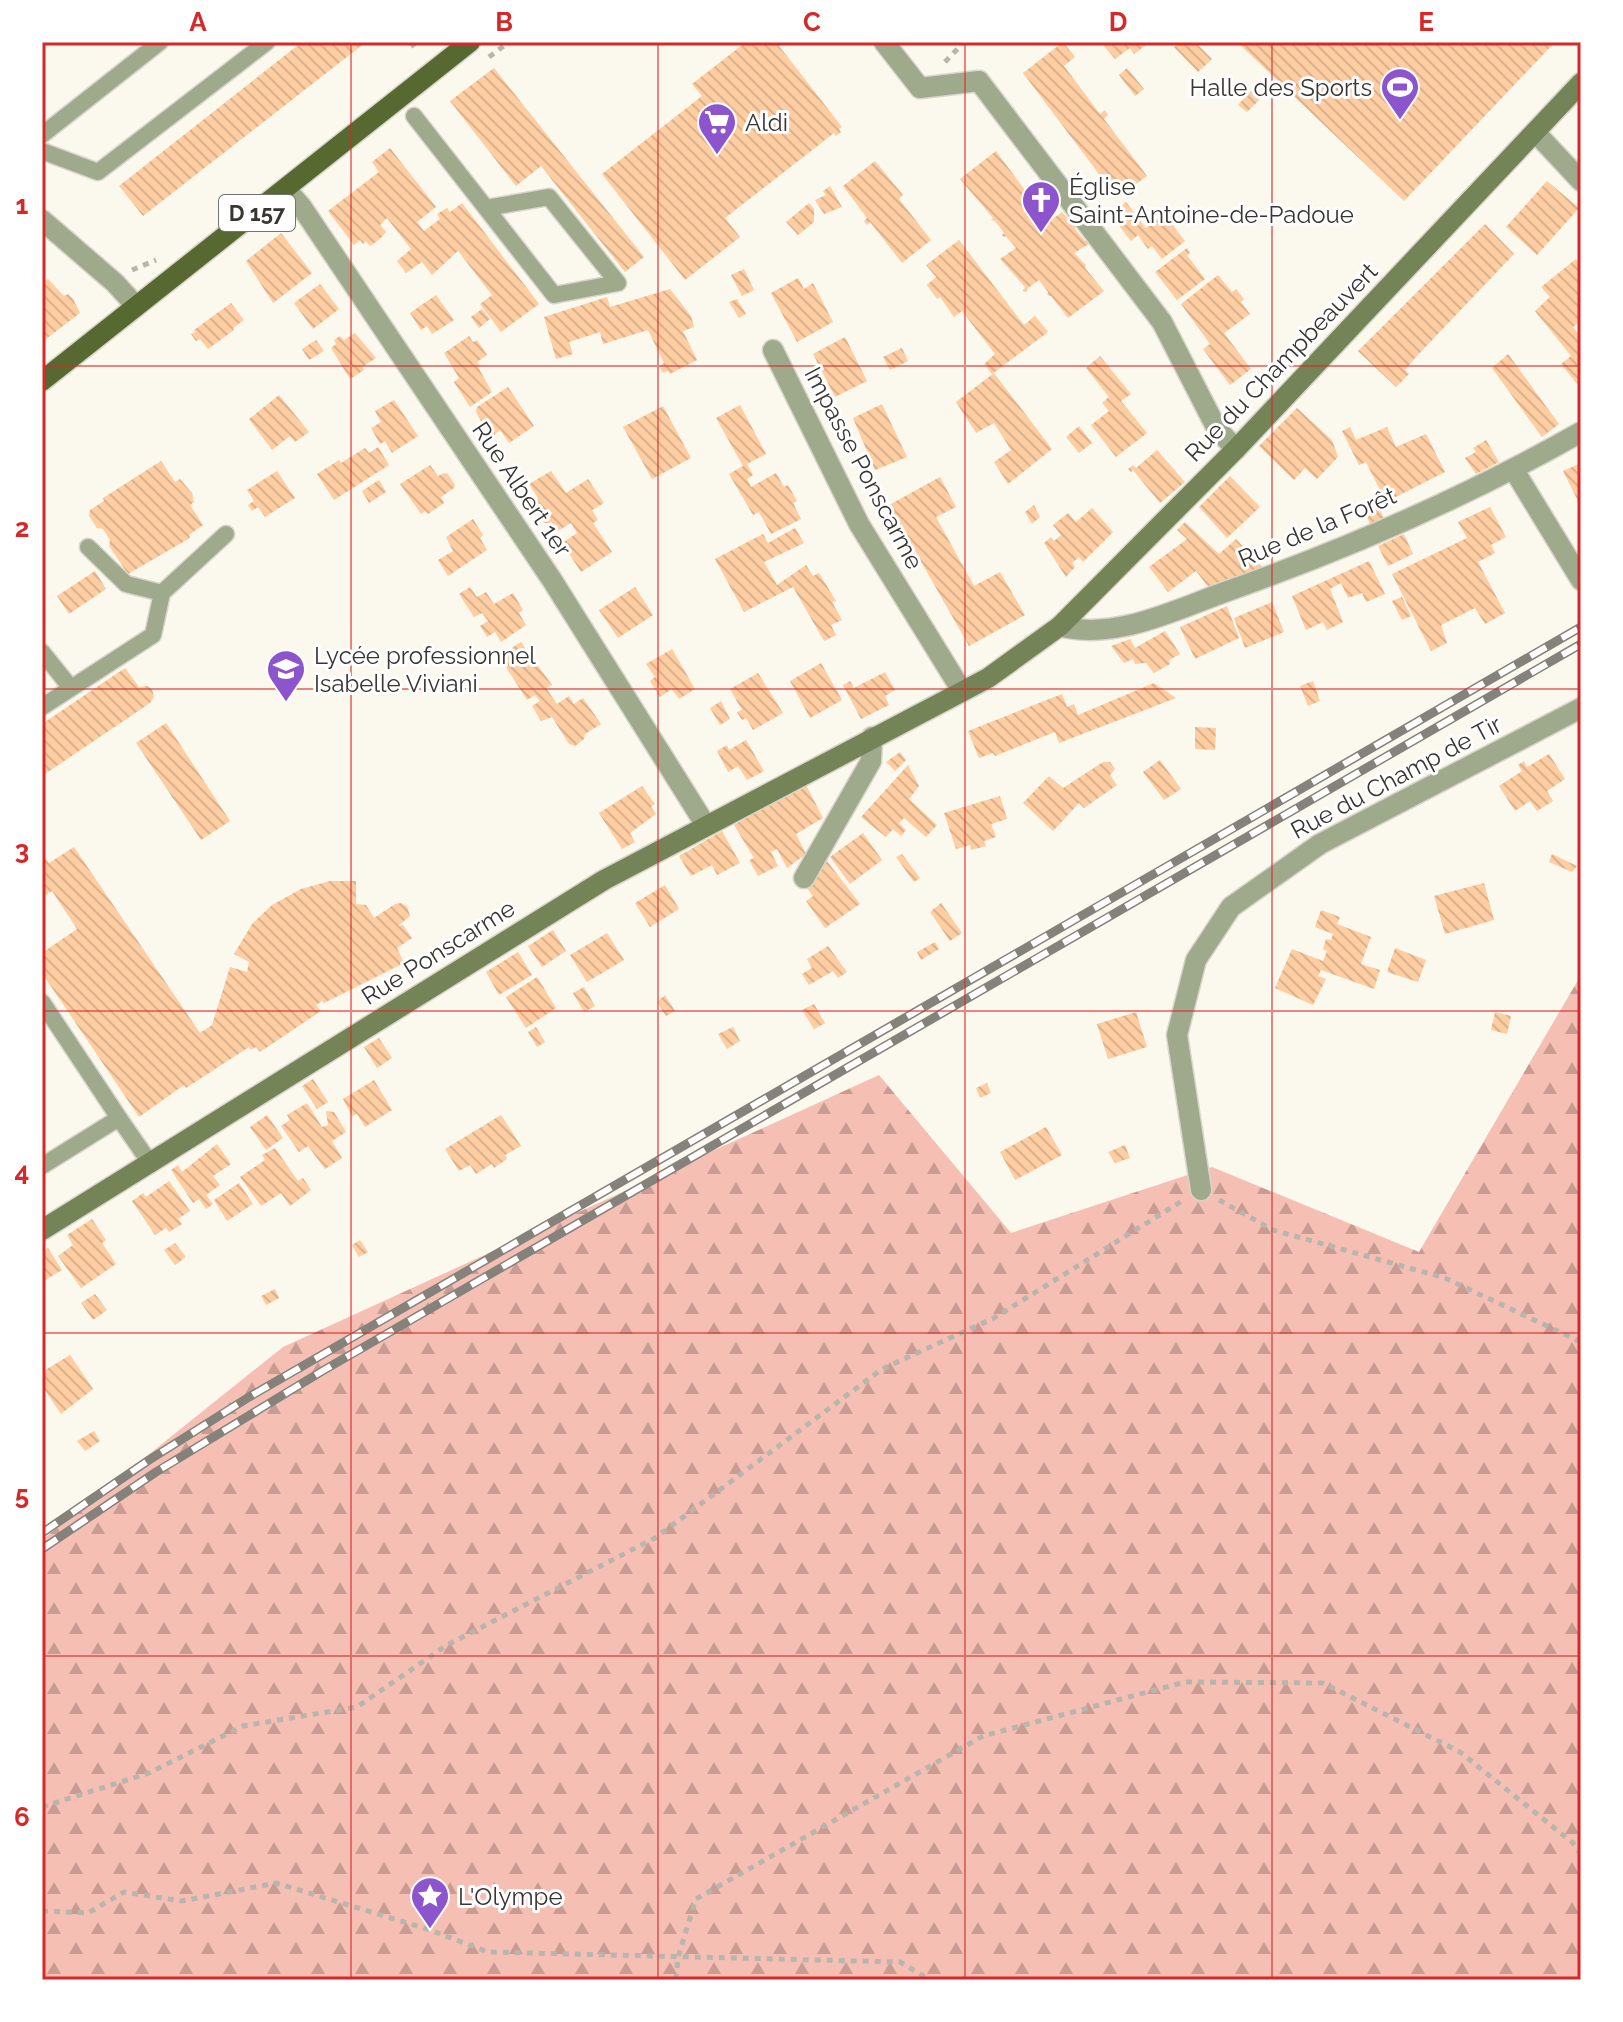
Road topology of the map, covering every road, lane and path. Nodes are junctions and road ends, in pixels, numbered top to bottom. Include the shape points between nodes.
1 (160, 42) edge
2 (267, 42) edge
3 (411, 42) edge
4 (470, 42) edge
5 (884, 42) edge
6 (417, 51) dead end
7 (1581, 83) edge
8 (414, 116) dead end
9 (1535, 132) junction
10 (42, 135) edge
11 (42, 151) edge
12 (1581, 181) edge
13 (286, 189) junction
14 (486, 208) junction
15 (42, 220) edge
16 (136, 306) junction
17 (773, 350) dead end
18 (42, 381) edge
19 (1581, 432) edge
20 (1236, 449) junction
21 (1514, 470) junction
22 (226, 534) dead end
23 (88, 547) dead end
24 (1581, 580) edge
25 (162, 593) junction
26 (1060, 626) junction
27 (42, 652) edge
28 (1007, 666) joint
29 (71, 688) junction
30 (962, 691) junction
31 (42, 707) edge
32 (1581, 708) edge
33 (872, 737) junction
34 (705, 824) junction
35 (804, 878) dead end
36 (42, 1002) edge
37 (119, 1118) junction
38 (150, 1163) junction
39 (42, 1166) edge
40 (1201, 1190) junction
41 (42, 1230) edge
42 (1581, 1342) edge
43 (42, 1807) edge
44 (1581, 1855) edge
45 (42, 1911) edge
46 (678, 1957) junction
47 (676, 1980) edge
48 (930, 1980) edge

1 - 10 lane
2 - 11 lane via 98,172
3 - 6 path
4 - 13 main road, D 157
5 - 20 street via 920,88 979,81 1162,322 1217,429
7 - 9 street, Rue du Champbeauvert
8 - 14 lane
9 - 12 street
9 - 20 street, Rue du Champbeauvert
13 - 16 main road, D 157
13 - 34 street, Rue Albert 1er via 552,580
14 - 14 lane via 554,295 618,283 549,197
15 - 16 street
16 - 18 main road, D 157
17 - 30 street, Impasse Ponscarme via 859,524
19 - 21 street, Rue de la Forêt
20 - 26 street, Rue du Champbeauvert
21 - 24 street
21 - 26 street, Rue de la Forêt via 1304,564 1143,622 1081,632
22 - 25 lane
23 - 25 lane via 126,584
25 - 29 lane via 153,635
26 - 28 street, Rue du Champbeauvert
27 - 29 lane
28 - 30 street, Rue Ponscarme
29 - 31 lane
30 - 33 street, Rue Ponscarme
32 - 40 street, Rue du Champ de Tir via 1320,844 1231,907 1196,960 1177,1035
33 - 34 street, Rue Ponscarme
33 - 35 street via 871,761
34 - 38 street, Rue Ponscarme via 604,880
36 - 37 lane
37 - 38 lane
37 - 39 lane
38 - 41 street, Rue Ponscarme
40 - 42 path via 1273,1230 1445,1278
40 - 43 path via 994,1318 882,1369 655,1538 447,1645 357,1707 243,1726 149,1773
44 - 46 path via 1460,1752 1323,1683 1185,1682 983,1736 696,1899
45 - 46 path via 88,1913 124,1892 182,1901 276,1883 488,1952
46 - 47 path
46 - 48 path via 900,1962

